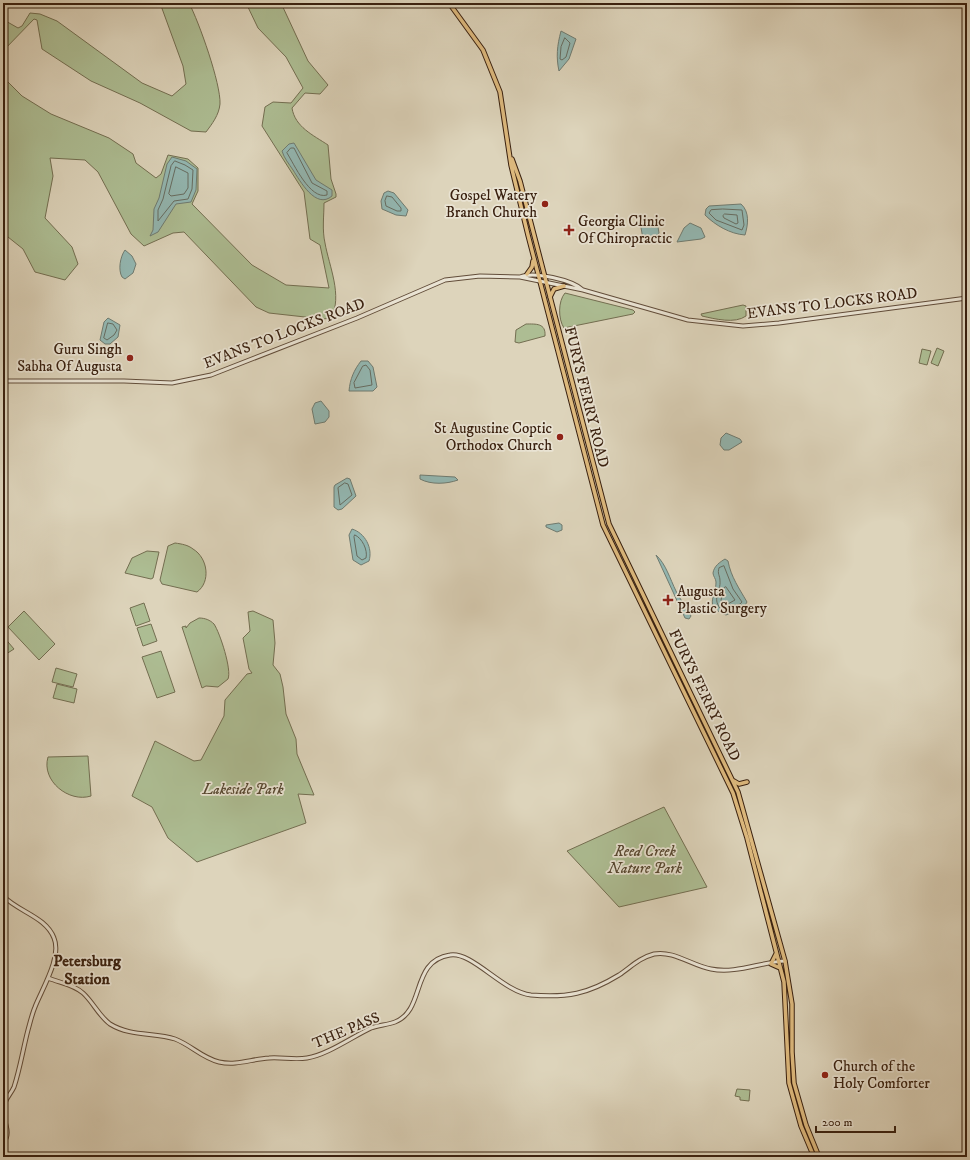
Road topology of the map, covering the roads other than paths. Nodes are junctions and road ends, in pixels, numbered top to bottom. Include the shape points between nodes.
1 (449, 3) edge
2 (512, 158) junction
3 (533, 256) junction
4 (527, 274) junction
5 (538, 276) junction
6 (520, 277) junction
7 (544, 277) junction
8 (540, 282) junction
9 (546, 283) junction
10 (564, 286) junction
11 (584, 290) junction
12 (550, 298) junction
13 (967, 298) edge
14 (3, 381) edge
15 (733, 780) junction
16 (747, 782) dead end
17 (762, 874) junction
18 (757, 876) junction
19 (3, 896) edge
20 (777, 953) junction
21 (779, 961) junction
22 (785, 961) junction
23 (771, 964) junction
24 (781, 969) junction
25 (48, 978) junction
26 (3, 1143) edge
27 (814, 1157) edge
28 (819, 1157) edge

1 - 2 main road, FURYS FERRY ROAD via 483,50 494,73
2 - 3 main road, FURYS FERRY ROAD via 511,165
2 - 7 main road, FURYS FERRY ROAD
3 - 4 main road via 532,267
3 - 5 main road, FURYS FERRY ROAD
4 - 5 street, EVANS TO LOCKS ROAD
4 - 6 street, EVANS TO LOCKS ROAD
5 - 7 street, EVANS TO LOCKS ROAD
5 - 8 main road, FURYS FERRY ROAD
6 - 8 street, EVANS TO LOCKS ROAD
6 - 14 street, EVANS TO LOCKS ROAD via 480,276 445,280 357,318 211,375 172,382
7 - 9 main road, FURYS FERRY ROAD
7 - 11 street, EVANS TO LOCKS ROAD via 577,284
8 - 9 street, EVANS TO LOCKS ROAD
8 - 18 main road, FURYS FERRY ROAD via 604,525 732,790
9 - 10 street, EVANS TO LOCKS ROAD
9 - 12 main road, FURYS FERRY ROAD
10 - 11 street, EVANS TO LOCKS ROAD
10 - 12 main road via 554,289
11 - 13 street, EVANS TO LOCKS ROAD via 681,318 743,326
12 - 15 main road, FURYS FERRY ROAD via 609,524
15 - 16 main road via 739,784
15 - 17 main road, FURYS FERRY ROAD
17 - 18 main road
17 - 22 main road, FURYS FERRY ROAD
18 - 20 main road, FURYS FERRY ROAD
19 - 25 street via 15,907 38,919 50,931 56,948
20 - 21 main road, FURYS FERRY ROAD
20 - 23 main road
21 - 22 street, THE PASS
21 - 23 street, THE PASS
21 - 24 main road, FURYS FERRY ROAD
22 - 28 main road, FURYS FERRY ROAD via 792,1004 794,1082 806,1125
23 - 24 main road
23 - 25 street, THE PASS via 711,969 672,956 657,954 639,959 620,974 595,988 568,996 528,995 507,987 482,968 462,956 453,954 443,956 427,969 409,1012 404,1017 375,1026 308,1058 270,1058 233,1065 203,1056 175,1039 145,1035 110,1024 77,988
24 - 27 main road, FURYS FERRY ROAD via 786,1003 789,1083 797,1113
25 - 26 street via 34,1010 14,1087 4,1103 8,1133

